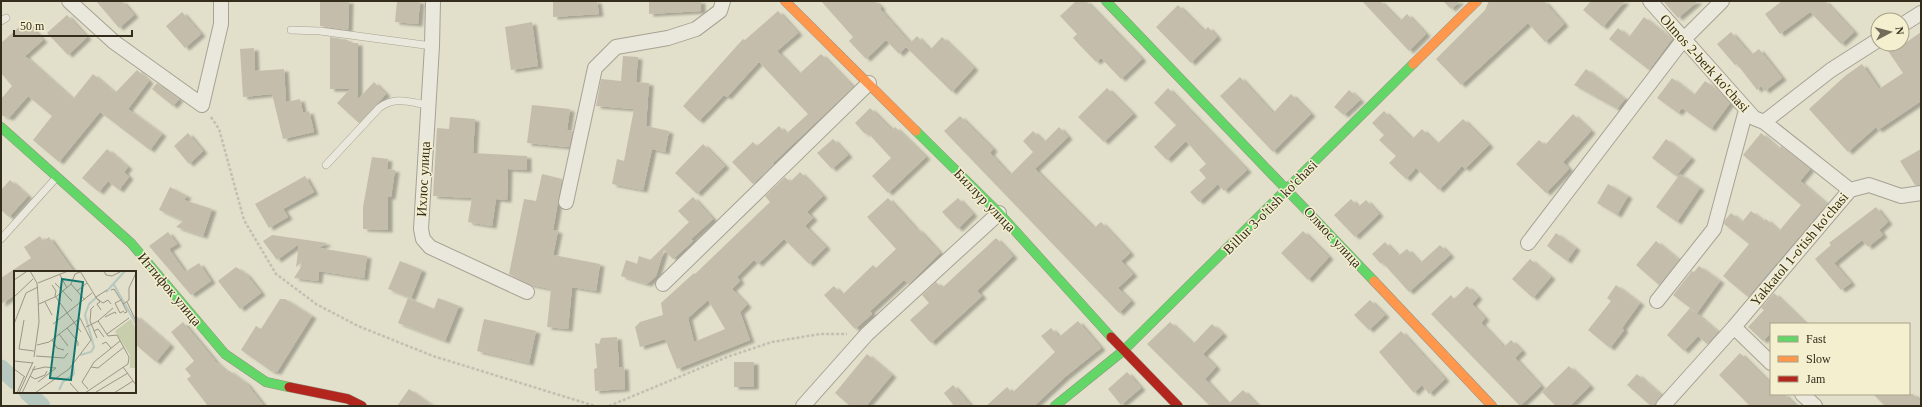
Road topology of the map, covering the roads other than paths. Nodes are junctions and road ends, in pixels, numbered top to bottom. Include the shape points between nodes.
1 (69, 1) edge
2 (221, 1) edge
3 (433, 1) edge
4 (723, 1) edge
5 (785, 1) edge
6 (1106, 1) edge
7 (1478, 1) edge
8 (1650, 1) edge
9 (1722, 1) edge
10 (1921, 12) edge
11 (1910, 20) edge
12 (291, 30) dead end
13 (1683, 40) junction
14 (1870, 45) edge
15 (432, 46) junction
16 (869, 83) junction
17 (427, 105) junction
18 (1746, 110) junction
19 (1764, 122) junction
20 (1, 127) edge
21 (326, 165) dead end
22 (57, 176) junction
23 (1288, 190) junction
24 (1850, 190) junction
25 (1921, 193) edge
26 (566, 202) dead end
27 (999, 213) junction
28 (1, 239) edge
29 (1528, 243) dead end
30 (663, 284) dead end
31 (527, 292) dead end
32 (1657, 302) dead end
33 (1734, 327) junction
34 (1123, 351) junction
35 (1770, 362) edge
36 (1803, 395) edge
37 (362, 406) edge
38 (803, 406) edge
39 (1055, 406) edge
40 (1178, 406) edge
41 (1492, 406) edge
42 (1663, 406) edge
43 (1815, 406) edge

1 - 2 street via 114,42 202,105 221,24
3 - 15 street, Ихлос улица
4 - 26 street via 720,11 696,29 668,38 616,47 595,68
5 - 16 street, Биллур улица
6 - 23 street, Олмос улица
7 - 23 street, Billur 3-o'tish ko'chasi
8 - 13 street, Olmos 2-berk ko'chasi
9 - 13 street
10 - 11 street
12 - 15 lane via 320,31
13 - 18 street, Olmos 2-berk ko'chasi
13 - 29 street
14 - 19 street via 1831,70
15 - 17 street, Ихлос улица
16 - 27 street, Биллур улица
16 - 30 street
17 - 21 lane via 394,100 387,102
17 - 31 street, Ихлос улица via 421,228 423,239 430,247
18 - 19 street, Olmos 2-berk ko'chasi via 1754,118
18 - 32 street via 1714,229
19 - 24 street, Yakkatol 1-o'tish ko'chasi
20 - 22 street, Иттифок улица
22 - 28 lane
22 - 37 street, Иттифок улица via 131,244 226,354 266,382 348,399
23 - 34 street, Billur 3-o'tish ko'chasi
23 - 41 street, Олмос улица
24 - 25 street via 1870,185 1901,196
24 - 33 street, Yakkatol 1-o'tish ko'chasi
27 - 34 street, Биллур улица
27 - 38 street via 867,334
33 - 35 street
33 - 42 street, Yakkatol 1-o'tish ko'chasi
34 - 39 street, Billur 3-o'tish ko'chasi
34 - 40 street, Биллур улица
36 - 43 street

